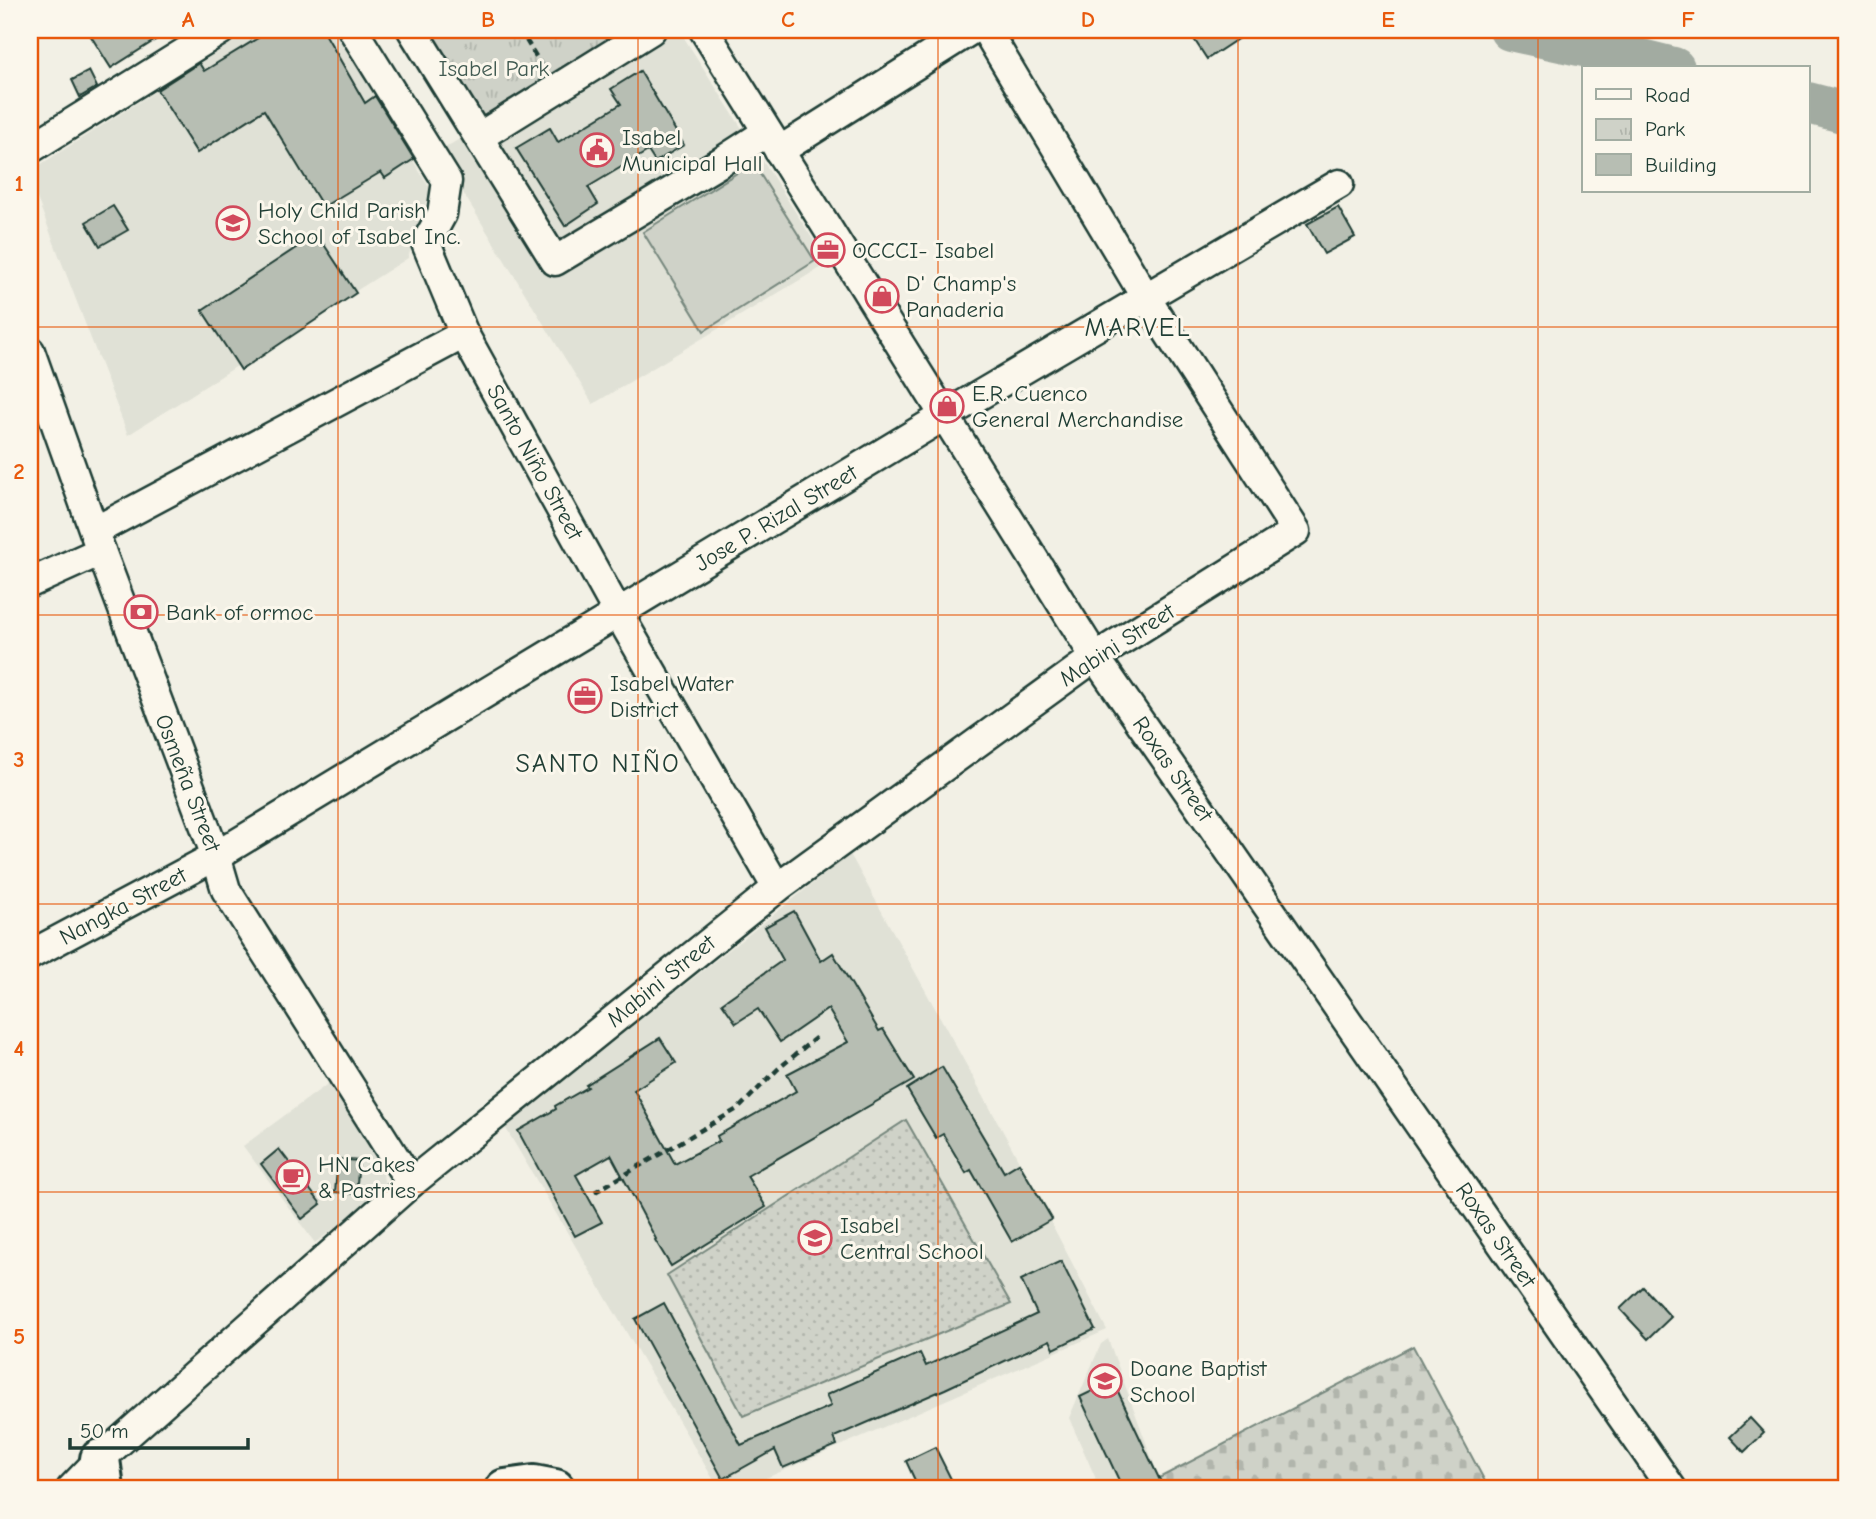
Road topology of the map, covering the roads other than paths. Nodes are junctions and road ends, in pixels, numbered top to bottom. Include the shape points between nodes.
1 (221, 30) edge
2 (353, 30) edge
3 (412, 30) edge
4 (651, 30) edge
5 (704, 30) edge
6 (971, 30) edge
7 (986, 30) edge
8 (478, 137) junction
9 (773, 141) junction
10 (30, 149) edge
11 (1339, 184) dead end
12 (1146, 298) junction
13 (464, 334) junction
14 (30, 351) edge
15 (944, 416) junction
16 (98, 541) junction
17 (30, 583) edge
18 (618, 614) junction
19 (1095, 657) junction
20 (216, 856) junction
21 (777, 888) junction
22 (30, 956) edge
23 (411, 1183) junction
24 (102, 1474) edge
25 (71, 1489) edge
26 (505, 1489) edge
27 (555, 1489) edge
28 (1672, 1489) edge

1 - 10 street
2 - 13 street, Santo Niño Street via 447,181 442,214 426,243
3 - 8 street
4 - 8 street
5 - 9 street, Roxas Street
6 - 9 street
7 - 12 street
8 - 9 street via 555,261
9 - 15 street, Roxas Street
11 - 12 street, Jose P. Rizal Street
12 - 15 street, Jose P. Rizal Street
12 - 19 street, Mabini Street via 1296,531
13 - 16 street
13 - 18 street, Santo Niño Street
14 - 16 street, Osmeña Street
15 - 18 street, Jose P. Rizal Street
15 - 19 street, Roxas Street
16 - 17 street
16 - 20 street, Osmeña Street
18 - 20 street, Jose P. Rizal Street
18 - 21 street, Santo Niño Street
19 - 21 street, Mabini Street
19 - 28 street, Roxas Street
20 - 22 street, Nangka Street
20 - 23 street, Osmeña Street via 226,890
21 - 23 street, Mabini Street
23 - 24 street, Mabini Street
24 - 25 street, Mabini Street
26 - 27 highway via 534,1485

